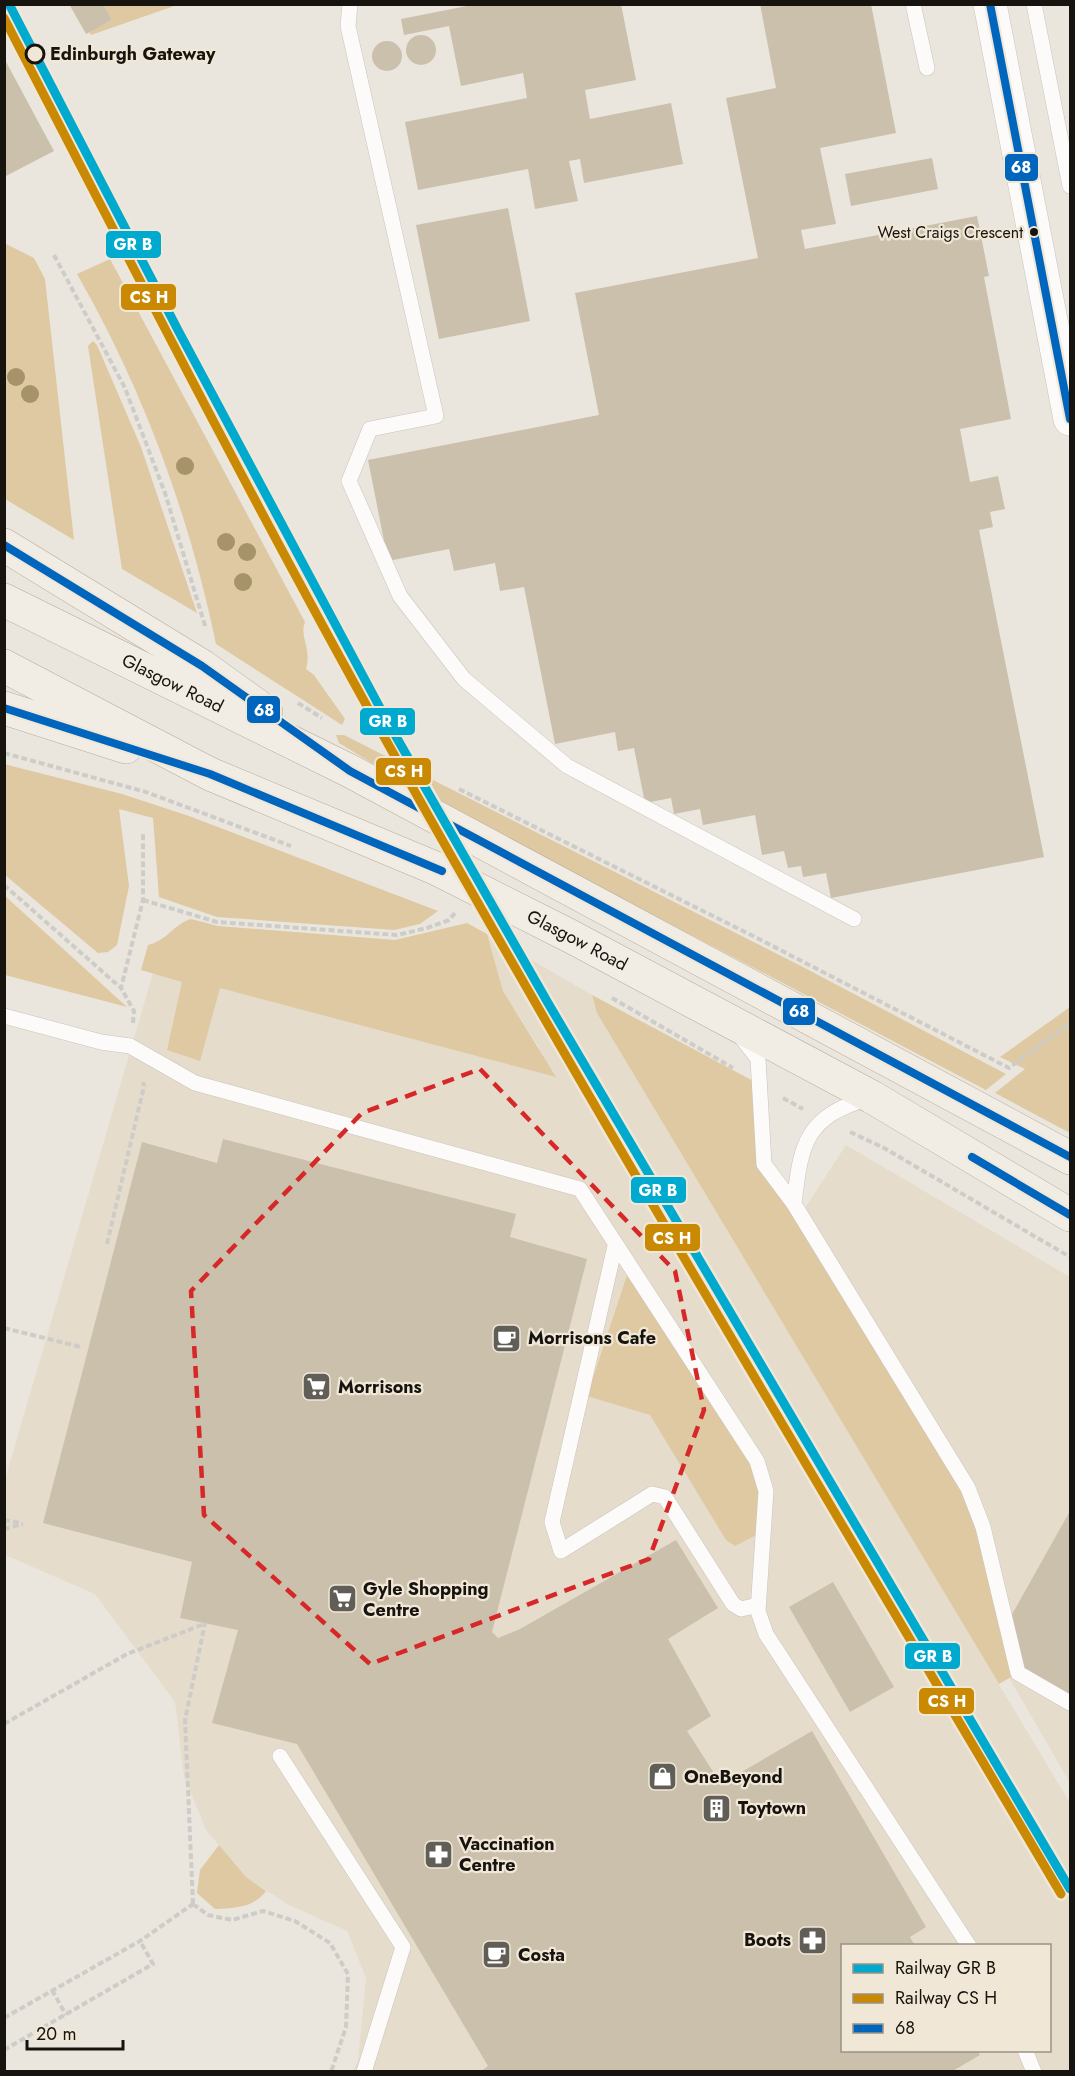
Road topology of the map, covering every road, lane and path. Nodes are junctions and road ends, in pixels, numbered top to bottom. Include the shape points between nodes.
1 (351, 4) edge
2 (913, 4) edge
3 (990, 4) edge
4 (1034, 4) edge
5 (927, 68) dead end
6 (1071, 186) edge
7 (54, 255) dead end
8 (1071, 419) edge
9 (4, 545) edge
10 (4, 600) edge
11 (209, 639) dead end
12 (4, 666) edge
13 (4, 708) edge
14 (4, 753) edge
15 (350, 771) junction
16 (210, 774) junction
17 (489, 804) dead end
18 (143, 832) dead end
19 (293, 847) dead end
20 (4, 885) edge
21 (143, 900) junction
22 (445, 908) dead end
23 (456, 913) junction
24 (464, 917) dead end
25 (854, 919) dead end
26 (121, 988) junction
27 (4, 1016) edge
28 (729, 1020) junction
29 (1071, 1023) edge
30 (130, 1046) junction
31 (872, 1097) junction
32 (1070, 1157) edge
33 (794, 1204) junction
34 (1071, 1215) edge
35 (107, 1244) dead end
36 (615, 1246) junction
37 (4, 1328) edge
38 (81, 1347) dead end
39 (4, 1520) edge
40 (4, 1529) edge
41 (758, 1605) junction
42 (1071, 1702) edge
43 (4, 1724) edge
44 (279, 1756) dead end
45 (193, 1904) junction
46 (140, 1941) junction
47 (968, 1944) edge
48 (52, 1990) junction
49 (66, 2015) junction
50 (4, 2018) edge
51 (4, 2050) edge
52 (1026, 2052) edge
53 (331, 2072) edge
54 (364, 2072) edge
55 (1034, 2072) edge

1 - 25 lane via 348,26 436,416 370,429 349,481 400,596 465,679 567,766
2 - 5 lane
3 - 8 street
4 - 6 lane
7 - 11 path via 125,388 165,493
9 - 15 main road via 202,666
10 - 15 main road, Glasgow Road
12 - 16 main road, Glasgow Road
13 - 16 main road
14 - 19 path via 146,792
15 - 32 main road, Glasgow Road
16 - 28 main road, Glasgow Road via 435,868
17 - 29 path via 1009,1068
18 - 21 path
20 - 26 path
21 - 23 path via 217,922 397,935 449,920
21 - 26 path
22 - 23 path
23 - 24 path
26 - 30 path via 134,1011
27 - 30 lane
28 - 31 main road, Glasgow Road
28 - 33 lane via 758,1059 764,1164
30 - 35 path via 144,1086
30 - 36 lane via 195,1083 580,1189
31 - 33 lane via 843,1106 822,1120 808,1136
31 - 34 main road, Glasgow Road
33 - 42 lane via 968,1488 983,1527 1018,1673
36 - 41 lane via 757,1461 766,1491
36 - 41 lane via 552,1522 561,1551 652,1494 665,1497 733,1604 741,1609
37 - 38 path
39 - 40 path via 23,1524
41 - 47 lane via 766,1634
43 - 45 path via 127,1654 205,1623 185,1720
44 - 54 lane via 403,1947
45 - 46 path
45 - 53 path via 208,1915 232,1920 262,1911 296,1921 330,1943 348,1974 346,2027
46 - 48 path
46 - 49 path via 153,1964
48 - 49 path
48 - 50 path
49 - 51 path
52 - 55 lane

